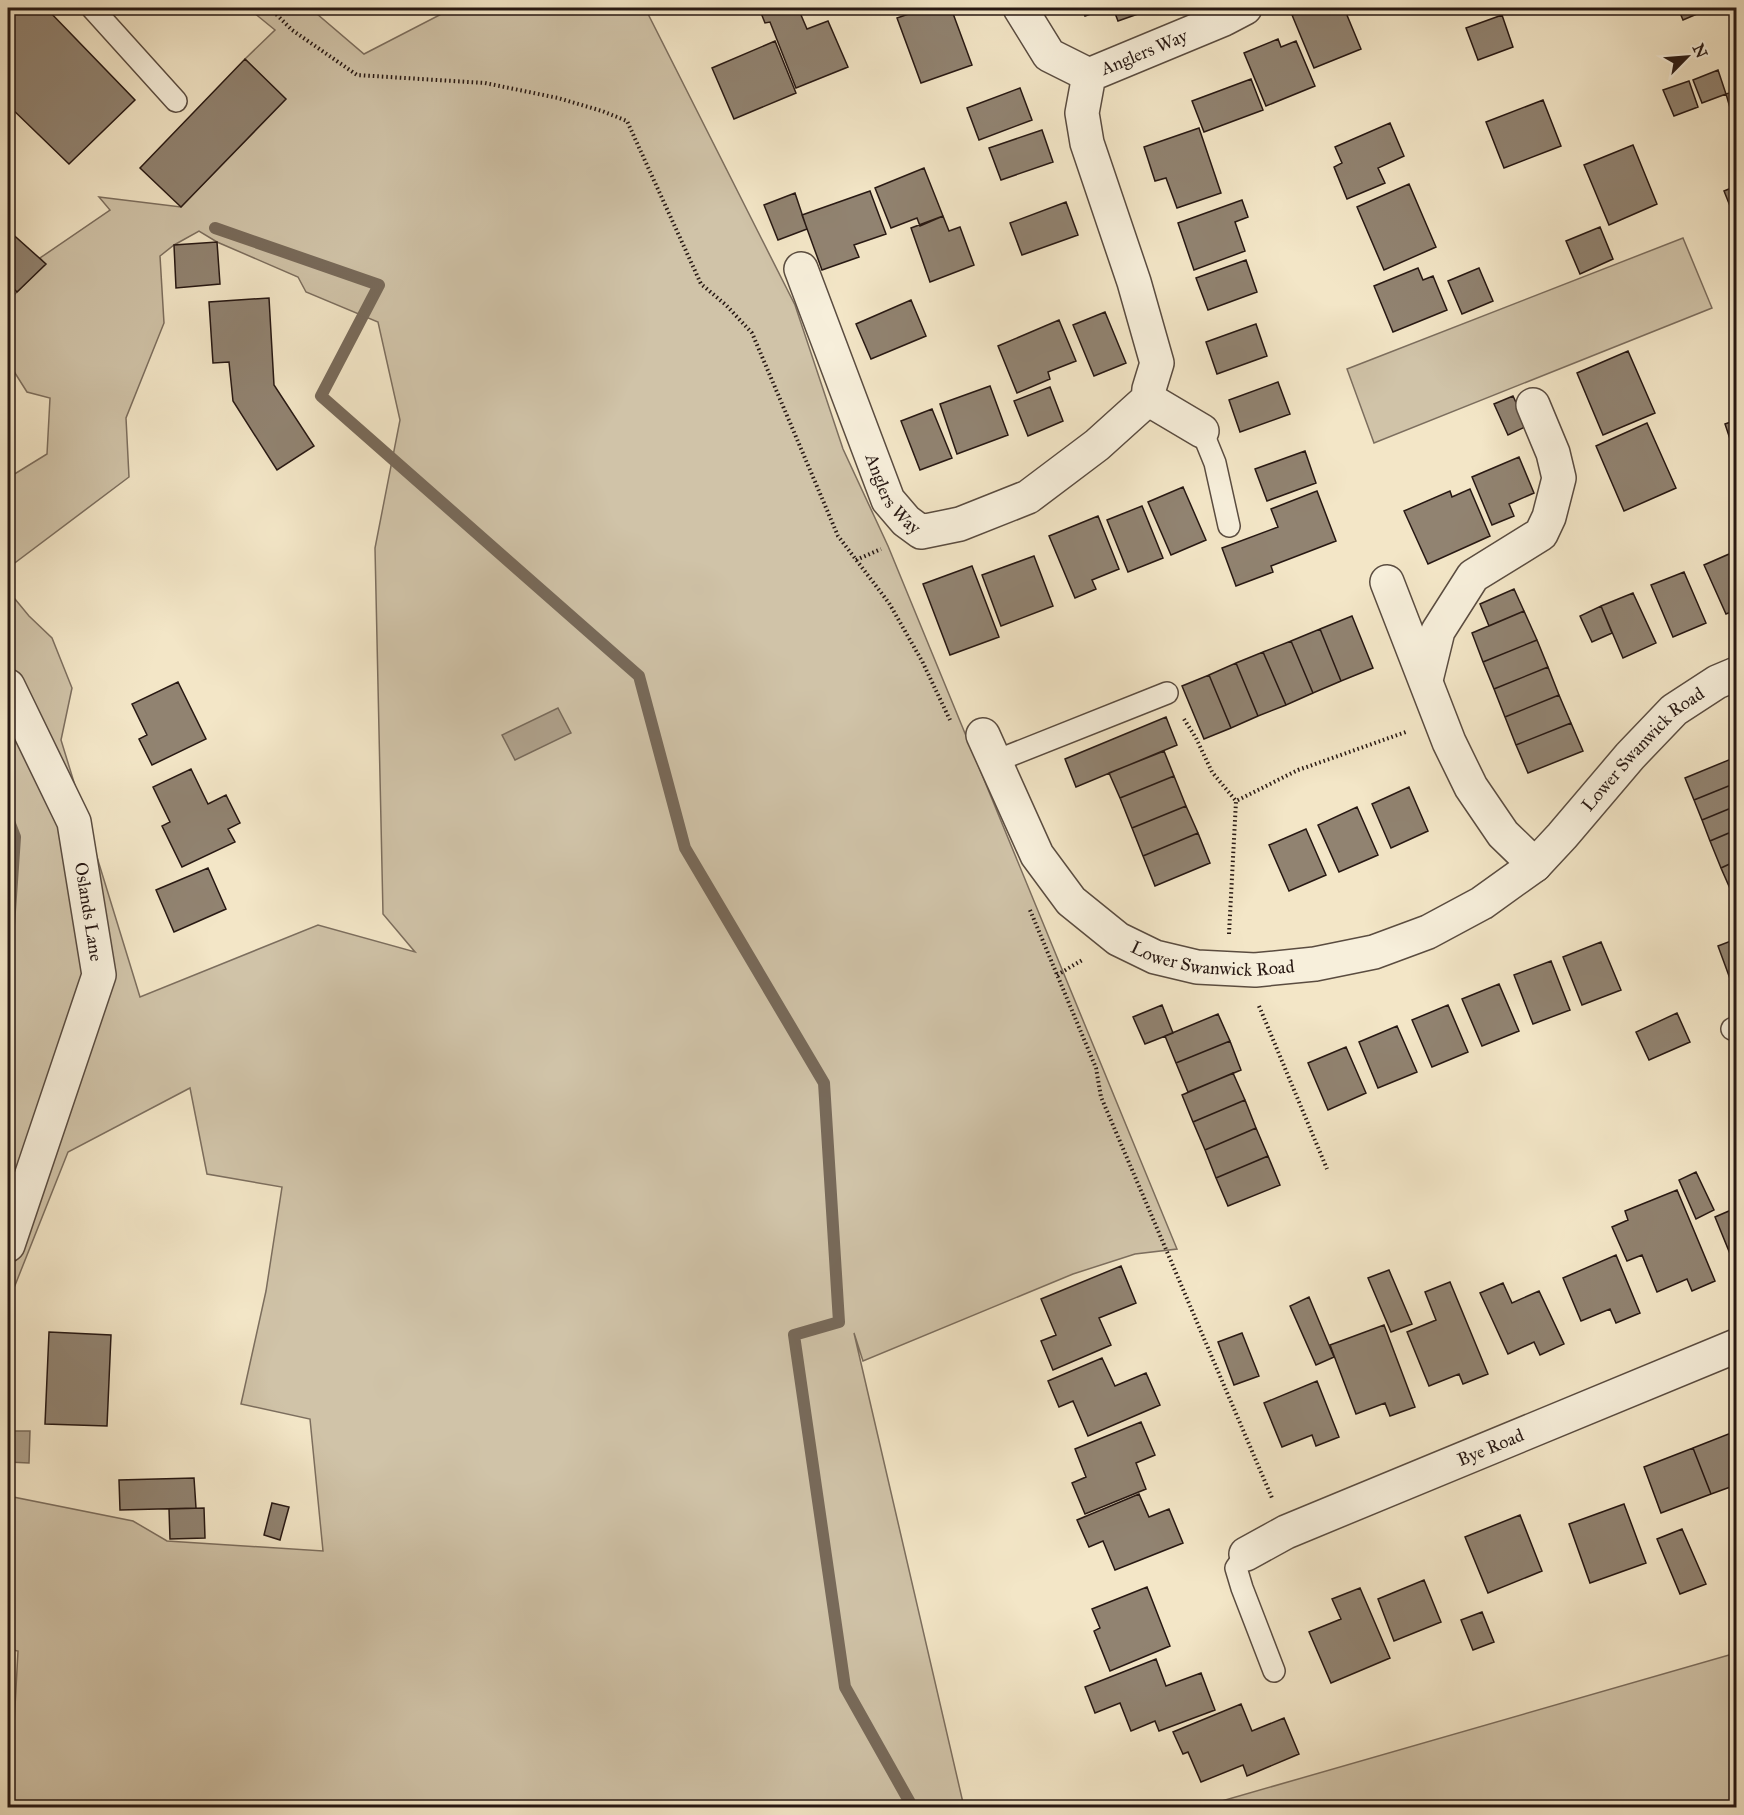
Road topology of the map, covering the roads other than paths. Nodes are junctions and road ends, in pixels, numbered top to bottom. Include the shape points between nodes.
1 (92, 8) edge
2 (1020, 8) edge
3 (1245, 8) edge
4 (1089, 75) junction
5 (176, 101) dead end
6 (801, 268) dead end
7 (1148, 399) junction
8 (1533, 405) dead end
9 (1202, 431) joint
10 (1228, 526) dead end
11 (1387, 582) dead end
12 (1737, 674) edge
13 (1426, 680) junction
14 (8, 686) edge
15 (1167, 693) road end
16 (990, 748) joint
17 (1535, 865) junction
18 (8, 1245) edge
19 (1737, 1346) edge
20 (1246, 1554) joint
21 (1274, 1671) dead end

1 - 5 lane
2 - 4 street via 1048,55
3 - 4 street, Anglers Way
4 - 7 street, Anglers Way via 1082,113 1087,143 1157,363
6 - 7 street, Anglers Way via 888,500 921,532 960,524 1028,497 1097,445
7 - 9 street
8 - 13 street via 1553,453 1558,478 1549,517 1541,534 1473,576 1438,631
9 - 10 lane via 1215,463
11 - 13 street
12 - 17 street, Lower Swanwick Road via 1674,710
13 - 17 street via 1471,787 1503,834
14 - 18 street, Oslands Lane via 74,822 99,975
15 - 16 lane
16 - 17 street, Lower Swanwick Road via 1037,855 1071,901 1118,939 1155,957 1197,967 1255,970 1315,964 1374,952 1428,932 1482,903
19 - 20 street, Bye Road via 1286,1532
20 - 21 lane via 1236,1568

